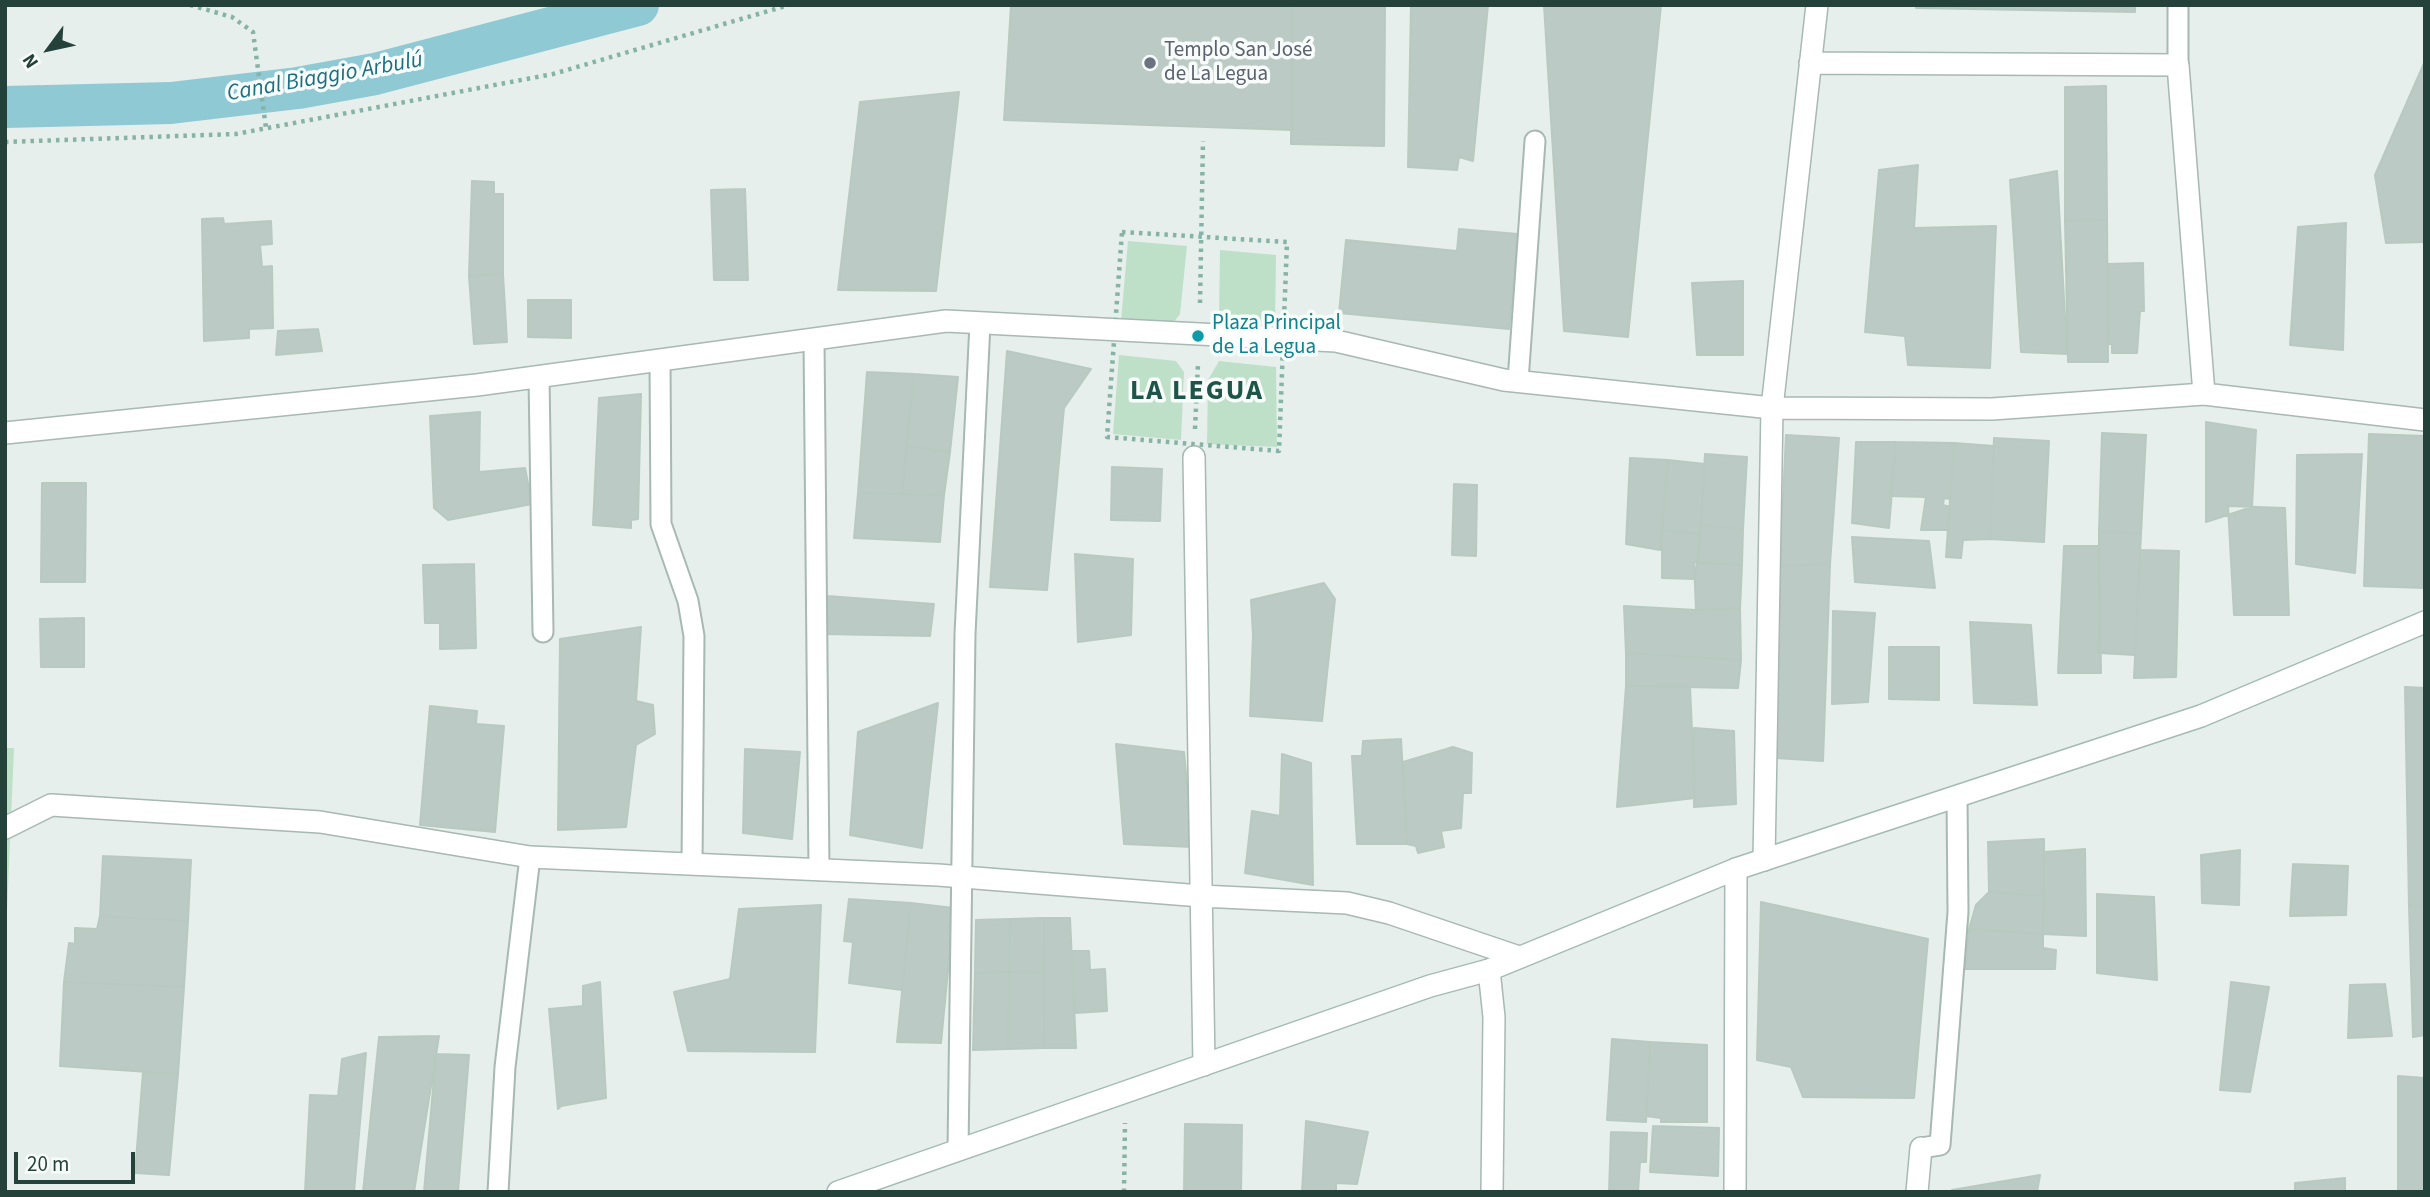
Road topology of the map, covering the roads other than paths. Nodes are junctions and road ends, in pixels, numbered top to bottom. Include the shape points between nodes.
1 (1817, 5) edge
2 (2178, 5) edge
3 (1810, 63) junction
4 (2178, 65) junction
5 (1535, 141) dead end
6 (980, 323) junction
7 (814, 340) junction
8 (660, 360) junction
9 (539, 377) junction
10 (1518, 381) junction
11 (2204, 394) junction
12 (1772, 408) junction
13 (2425, 420) edge
14 (5, 433) edge
15 (1194, 451) road end
16 (2425, 622) edge
17 (543, 632) dead end
18 (1956, 796) junction
19 (5, 828) edge
20 (530, 857) junction
21 (1764, 860) junction
22 (692, 864) junction
23 (1736, 869) junction
24 (819, 870) junction
25 (962, 877) junction
26 (1201, 896) junction
27 (1516, 956) junction
28 (1489, 970) junction
29 (1204, 1065) junction
30 (1921, 1147) joint
31 (958, 1150) junction
32 (499, 1192) edge
33 (838, 1192) edge
34 (1492, 1192) edge
35 (1735, 1192) edge
36 (1917, 1192) edge

1 - 3 street
2 - 4 lane
3 - 4 street
3 - 12 street
4 - 11 street
5 - 10 lane
6 - 7 street via 946,321
6 - 10 street via 1336,341
6 - 25 lane via 965,634
7 - 8 street
7 - 24 lane
8 - 9 street
8 - 22 lane via 661,524 688,601 694,636
9 - 14 street
9 - 17 lane
10 - 12 street
11 - 12 street via 1992,409
11 - 13 street
12 - 21 street
15 - 26 street
16 - 18 street via 2201,716
18 - 21 street
18 - 30 lane via 1958,912 1940,1145
19 - 20 street via 51,805 320,822
20 - 22 street
20 - 32 lane via 505,1067
21 - 23 street
22 - 24 street
23 - 27 street
23 - 35 street
24 - 25 street
25 - 26 street
25 - 31 lane
26 - 27 street via 1347,903
26 - 29 street
27 - 28 street
28 - 29 street
28 - 34 street via 1494,1017
29 - 31 street
30 - 36 street
31 - 33 street

